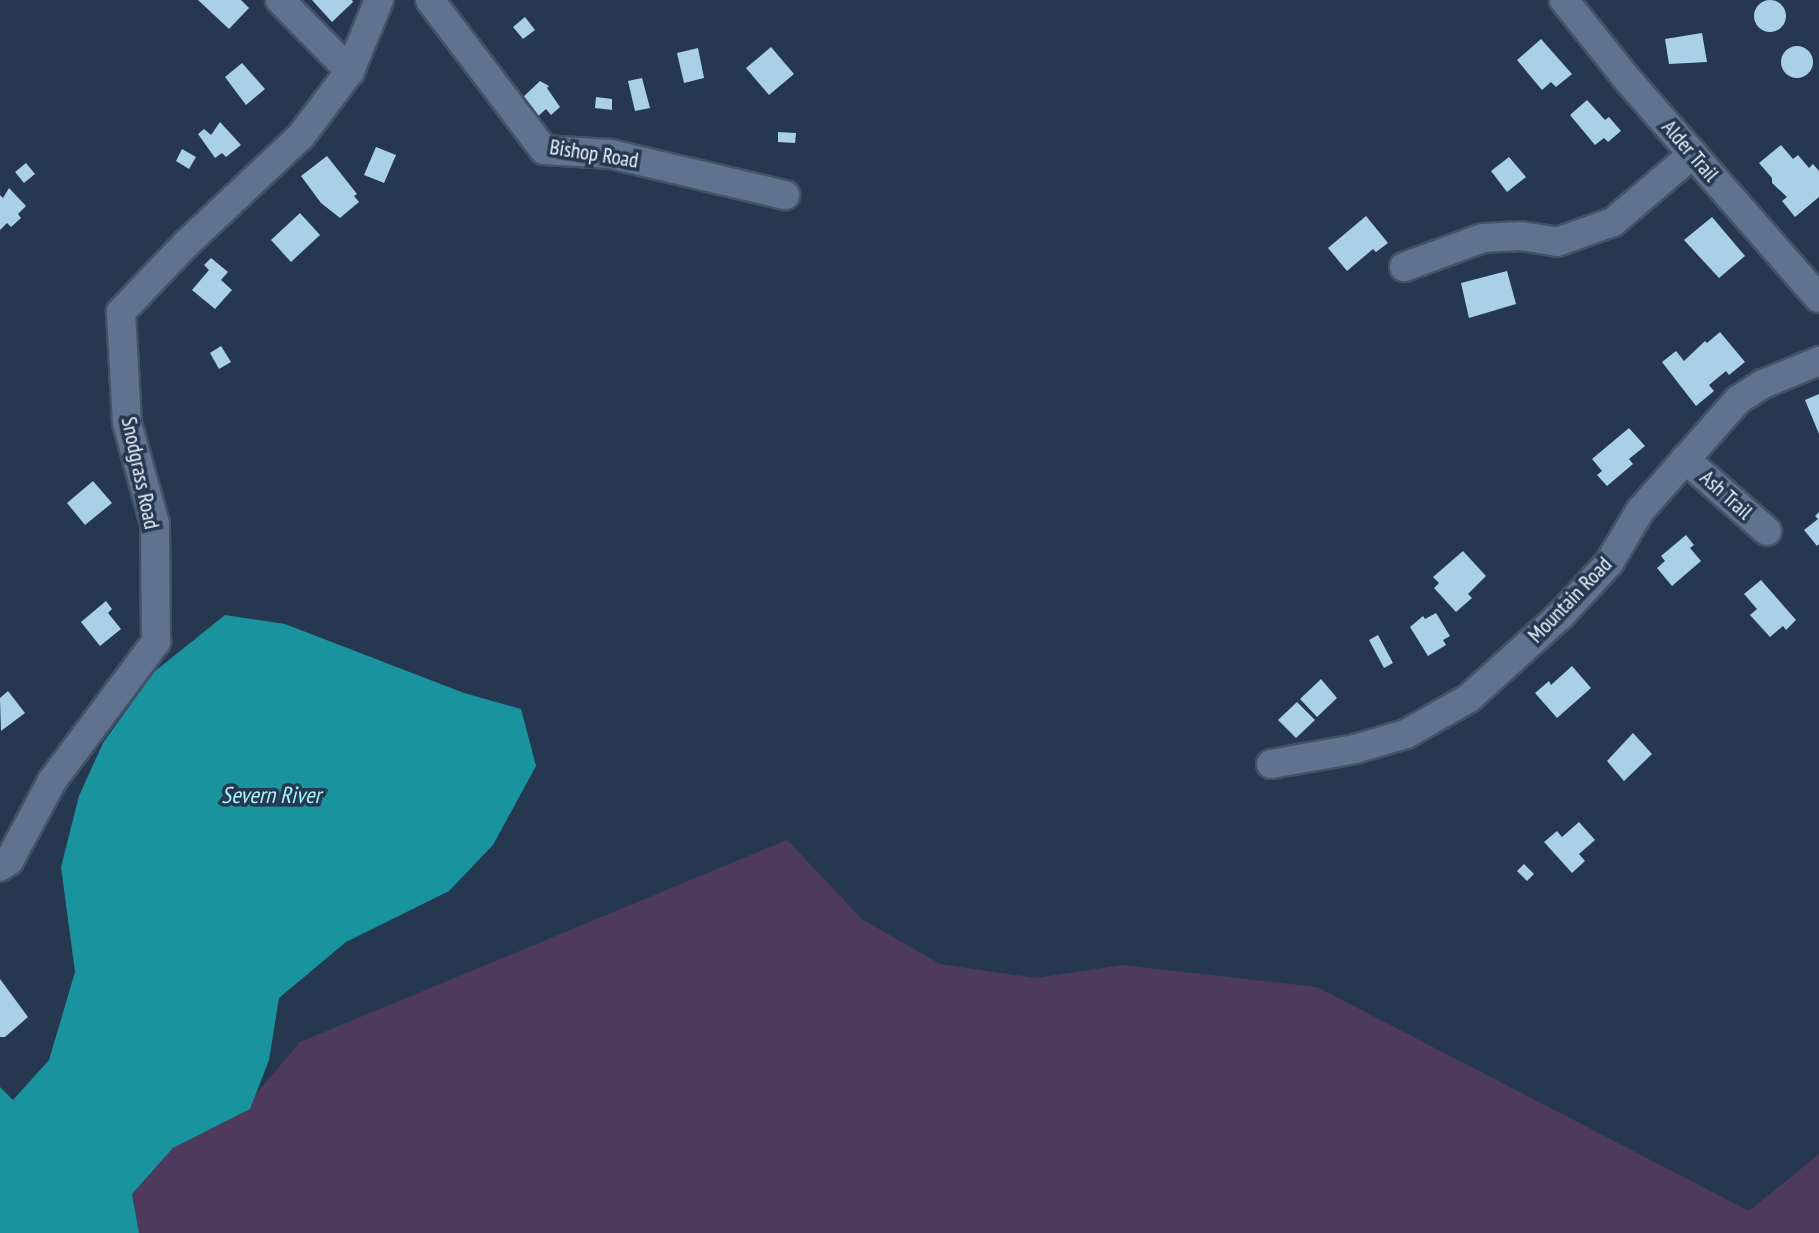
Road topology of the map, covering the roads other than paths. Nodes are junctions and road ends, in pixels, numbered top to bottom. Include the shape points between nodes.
1 (280, 0) edge
2 (379, 0) edge
3 (430, 0) edge
4 (1564, 0) edge
5 (350, 71) junction
6 (1693, 154) junction
7 (785, 195) dead end
8 (1404, 267) dead end
9 (1819, 298) edge
10 (1819, 360) edge
11 (1685, 459) junction
12 (1767, 531) dead end
13 (1271, 764) dead end
14 (0, 867) edge

1 - 5 street
2 - 5 street, Snodgrass Road
3 - 7 street, Bishop Road via 544,150 611,154
4 - 6 street, Alder Trail
5 - 14 street, Snodgrass Road via 302,136 121,312 127,423 155,524 156,642 52,781 9,861
6 - 8 street via 1614,222 1557,242 1521,236 1483,238
6 - 9 street, Alder Trail
10 - 11 street, Mountain Road via 1738,400
11 - 12 street, Ash Trail
11 - 13 street, Mountain Road via 1640,511 1609,563 1561,615 1469,698 1406,734

